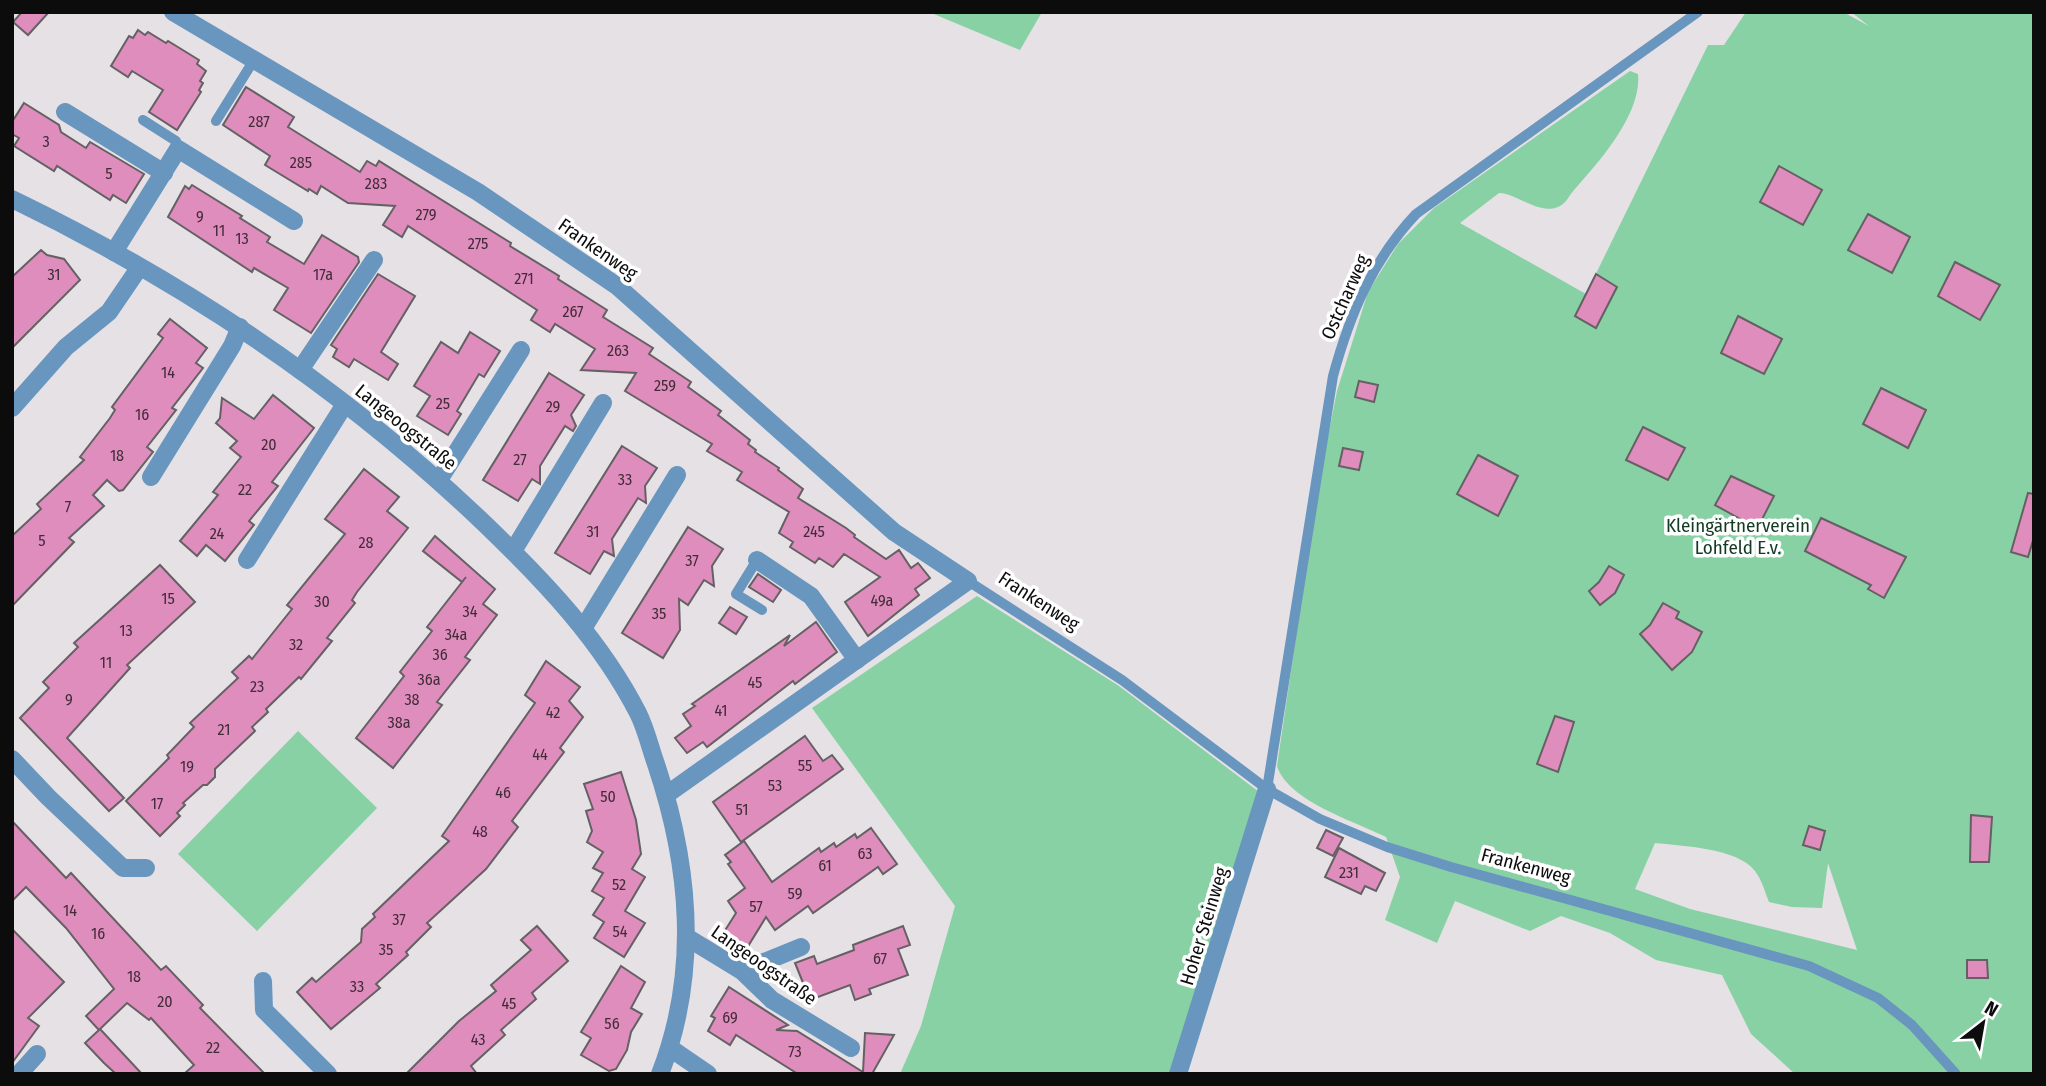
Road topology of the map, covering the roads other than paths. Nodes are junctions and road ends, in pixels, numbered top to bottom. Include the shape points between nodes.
1 (173, 12) edge
2 (1698, 12) edge
3 (254, 60) junction
4 (65, 112) dead end
5 (143, 120) dead end
6 (216, 121) dead end
7 (178, 149) junction
8 (164, 173) junction
9 (12, 199) edge
10 (294, 221) dead end
11 (114, 252) junction
12 (374, 260) dead end
13 (139, 268) junction
14 (240, 327) junction
15 (521, 349) dead end
16 (300, 370) junction
17 (603, 403) dead end
18 (345, 404) junction
19 (12, 408) edge
20 (677, 475) dead end
21 (151, 477) dead end
22 (439, 480) junction
23 (513, 551) junction
24 (247, 560) dead end
25 (757, 560) joint
26 (968, 581) junction
27 (762, 610) dead end
28 (583, 628) junction
29 (857, 660) junction
30 (12, 759) edge
31 (1267, 789) junction
32 (666, 795) junction
33 (146, 869) dead end
34 (688, 938) junction
35 (801, 947) dead end
36 (742, 971) junction
37 (263, 981) dead end
38 (670, 1048) junction
39 (851, 1048) dead end
40 (37, 1054) dead end
41 (19, 1074) edge
42 (328, 1074) edge
43 (660, 1074) edge
44 (708, 1074) edge
45 (1178, 1074) edge
46 (1956, 1074) edge

1 - 3 street, Frankenweg
2 - 31 lane, Ostcharweg via 1416,214 1389,243 1368,279 1346,327 1333,376
3 - 6 lane
3 - 26 street, Frankenweg via 478,192 617,286 885,524
4 - 8 street
5 - 7 lane via 176,142
7 - 8 street
7 - 10 street
8 - 11 street
9 - 11 street, Langeoogstraße
11 - 13 street, Langeoogstraße
12 - 16 street
13 - 14 street, Langeoogstraße
13 - 19 street via 109,312 66,347
14 - 16 street, Langeoogstraße
14 - 21 street
15 - 22 street
16 - 18 street, Langeoogstraße
17 - 23 street
18 - 22 street, Langeoogstraße
18 - 24 street
20 - 28 street
22 - 23 street, Langeoogstraße
23 - 28 street, Langeoogstraße
25 - 27 lane via 736,594
25 - 29 street via 811,596
26 - 29 street
26 - 31 lane, Frankenweg via 1122,680
28 - 32 street, Langeoogstraße via 639,716
29 - 32 street
30 - 33 street via 123,868
31 - 45 street, Hoher Steinweg
31 - 46 lane, Frankenweg via 1320,819 1387,847 1809,966 1878,998 1912,1025
32 - 34 street, Langeoogstraße via 674,818
34 - 36 street, Langeoogstraße
34 - 38 street, Langeoogstraße
35 - 36 street
36 - 39 street, Langeoogstraße via 772,1000
37 - 42 street via 264,1010
38 - 43 street, Langeoogstraße
38 - 44 street
40 - 41 street

